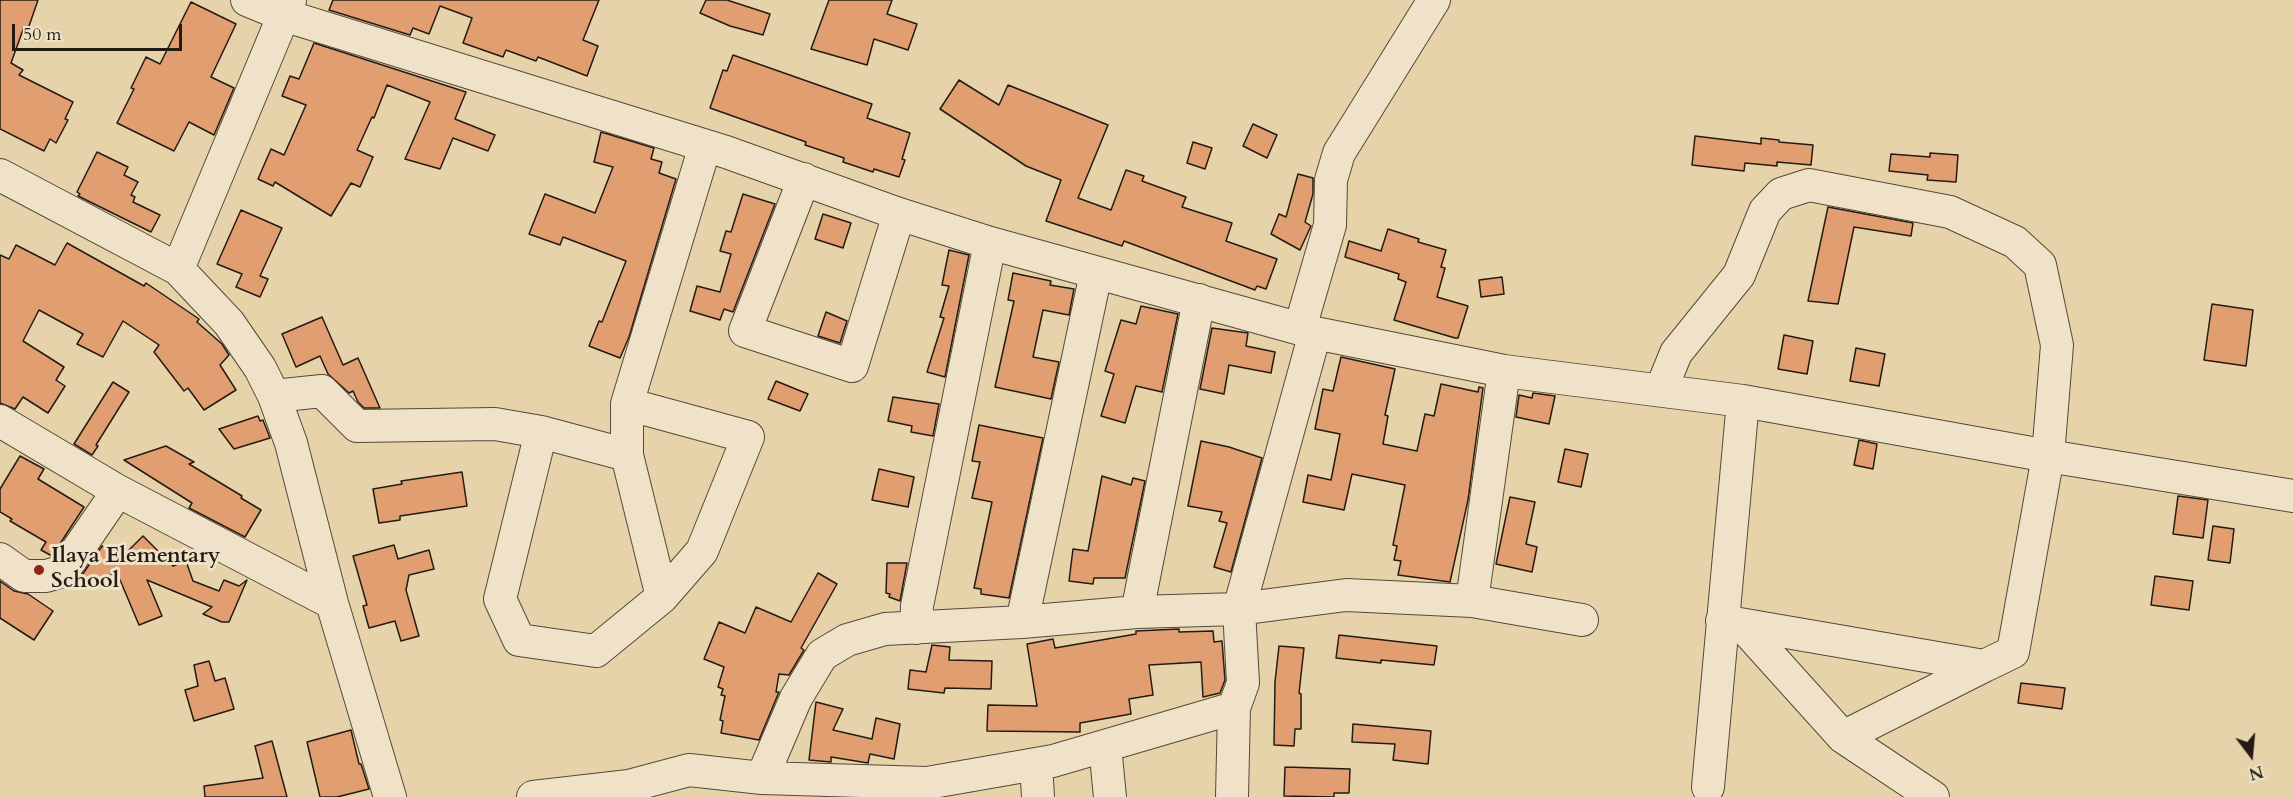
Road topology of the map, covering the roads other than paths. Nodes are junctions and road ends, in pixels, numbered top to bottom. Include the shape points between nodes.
1 (247, 0) edge
2 (1434, 0) edge
3 (286, 7) edge
4 (705, 146) junction
5 (0, 175) edge
6 (804, 179) junction
7 (899, 214) junction
8 (990, 243) junction
9 (178, 269) junction
10 (1096, 273) junction
11 (1199, 300) junction
12 (1308, 331) junction
13 (1504, 371) junction
14 (1660, 390) junction
15 (274, 396) junction
16 (1743, 401) junction
17 (627, 404) junction
18 (0, 421) edge
19 (541, 432) junction
20 (627, 455) junction
21 (2048, 456) junction
22 (118, 491) junction
23 (2293, 496) edge
24 (0, 559) edge
25 (662, 597) junction
26 (1472, 601) junction
27 (332, 603) junction
28 (1239, 609) junction
29 (1137, 612) junction
30 (1582, 620) dead end
31 (1022, 622) junction
32 (1732, 623) junction
33 (916, 628) junction
34 (1984, 666) junction
35 (1234, 708) junction
36 (1843, 737) junction
37 (1105, 746) junction
38 (1036, 764) junction
39 (771, 784) edge
40 (1708, 787) dead end
41 (390, 797) edge
42 (533, 797) edge
43 (1038, 797) edge
44 (1110, 797) edge
45 (1232, 797) edge
46 (1933, 797) edge

1 - 3 street
2 - 12 street via 1338,153 1331,180 1330,225
3 - 4 street
3 - 9 street
4 - 6 street
4 - 17 street
5 - 9 street
6 - 7 street
6 - 7 street via 745,331 852,366
7 - 8 street
8 - 10 street
8 - 33 street via 917,606
9 - 15 street via 229,323
10 - 11 street
10 - 31 street
11 - 12 street
11 - 29 street
12 - 13 street
12 - 28 street
13 - 14 street
13 - 26 street
14 - 16 street
14 - 21 street via 1676,353 1740,275 1765,211 1781,194 1809,185 1950,212 2015,242 2040,265 2058,345
15 - 19 street via 322,391 357,426 495,424
15 - 27 street via 291,443
16 - 21 street
16 - 32 street
17 - 20 street
17 - 25 street via 748,437 702,551
18 - 22 street
19 - 20 street
19 - 25 street via 500,599 519,640 596,651
20 - 25 street
21 - 23 street
21 - 34 street via 2013,652
22 - 24 street via 63,571 24,576
22 - 27 street
26 - 28 street via 1346,595
26 - 30 street
27 - 41 street
28 - 29 street
28 - 35 street via 1243,683
29 - 31 street
31 - 33 street
32 - 34 street
32 - 36 street
32 - 40 street
33 - 39 street via 885,629 847,640 822,655 796,698
34 - 36 street
35 - 37 street
35 - 45 street
36 - 46 street
37 - 38 street
37 - 44 street
38 - 39 street via 927,783
38 - 43 street
39 - 42 street via 689,770 629,786

